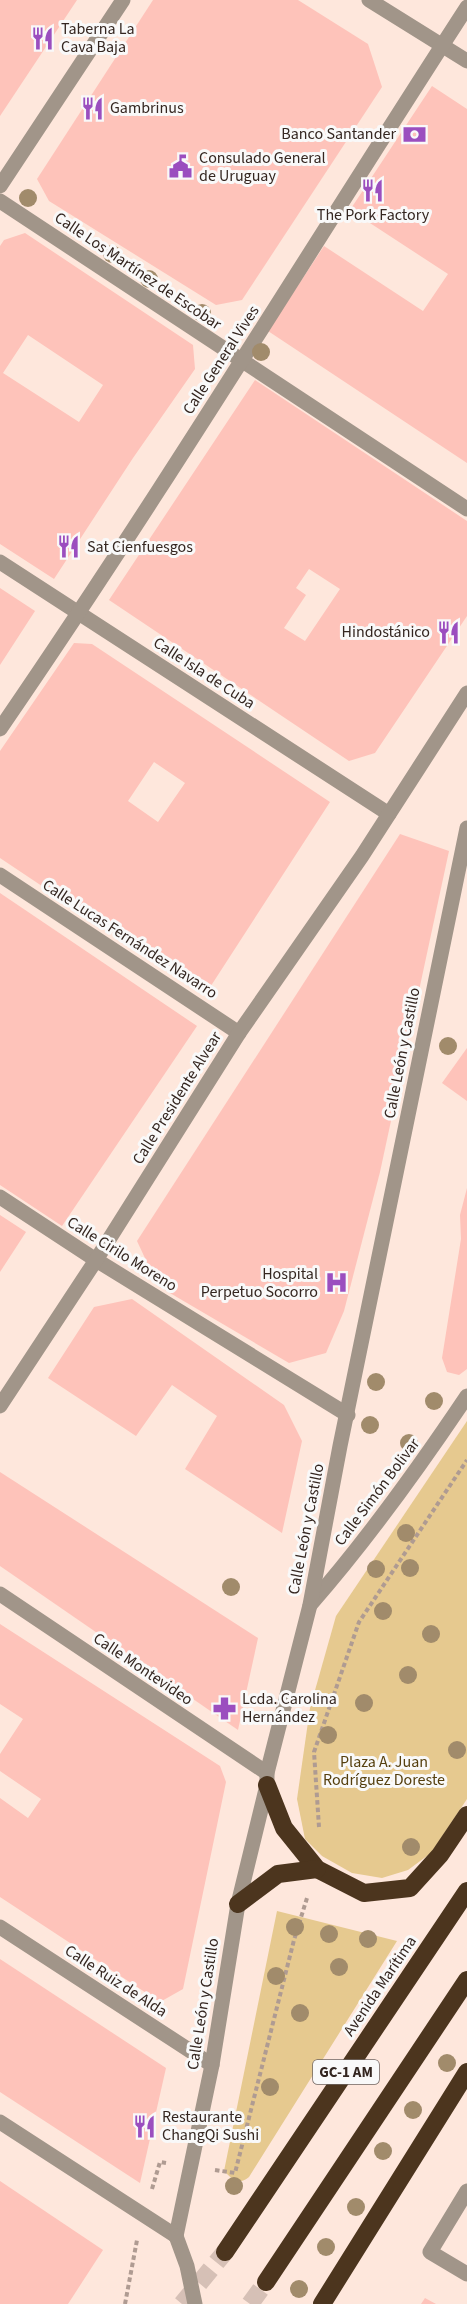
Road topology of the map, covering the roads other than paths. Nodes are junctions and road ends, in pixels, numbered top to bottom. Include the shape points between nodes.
1 (123, 0) edge
2 (369, 0) edge
3 (467, 8) edge
4 (442, 46) junction
5 (467, 61) edge
6 (0, 186) edge
7 (0, 201) edge
8 (242, 361) junction
9 (467, 509) edge
10 (0, 562) edge
11 (79, 612) junction
12 (467, 693) edge
13 (0, 729) edge
14 (389, 814) junction
15 (467, 828) edge
16 (0, 875) edge
17 (239, 1033) junction
18 (0, 1197) edge
19 (96, 1260) junction
20 (467, 1396) edge
21 (0, 1406) edge
22 (348, 1415) junction
23 (0, 1594) edge
24 (310, 1605) junction
25 (267, 1779) junction
26 (467, 1815) edge
27 (319, 1862) junction
28 (467, 1891) edge
29 (238, 1904) junction
30 (0, 1927) edge
31 (467, 1980) edge
32 (212, 2065) junction
33 (467, 2072) edge
34 (0, 2122) edge
35 (467, 2191) edge
36 (176, 2236) junction
37 (225, 2252) tunnel mouth
38 (467, 2274) edge
39 (266, 2282) tunnel mouth
40 (195, 2304) edge
41 (322, 2304) edge

1 - 6 street
2 - 4 street
3 - 4 street, Calle General Vives
4 - 5 street
4 - 8 street, Calle General Vives
7 - 8 street, Calle Los Martínez de Escobar
8 - 9 street, Calle Los Martínez de Escobar
8 - 11 street, Calle General Vives
10 - 11 street, Calle Isla de Cuba
11 - 13 street, Calle General Vives
11 - 14 street, Calle Isla de Cuba
12 - 14 street
14 - 17 street, Calle Presidente Alvear
15 - 22 street, Calle León y Castillo
16 - 17 street, Calle Lucas Fernández Navarro
17 - 19 street, Calle Presidente Alvear
18 - 19 street, Calle Cirilo Moreno
19 - 21 street, Calle Presidente Alvear
19 - 22 street, Calle Cirilo Moreno
20 - 24 street, Calle Simón Bolivar via 403,1491
22 - 24 street, Calle León y Castillo
23 - 25 street, Calle Montevideo
24 - 25 street, Calle León y Castillo
25 - 27 highway via 284,1828
25 - 29 street, Calle León y Castillo
26 - 27 highway via 440,1856 410,1888 364,1893
27 - 29 highway via 278,1874
28 - 37 highway, Avenida Marítima / GC-1 AM
29 - 32 street, Calle León y Castillo
30 - 32 street, Calle Ruiz de Alda
31 - 39 highway, GC-1 AM
32 - 36 street, Calle León y Castillo
33 - 41 highway
34 - 36 street
35 - 38 street via 430,2252
36 - 40 street

